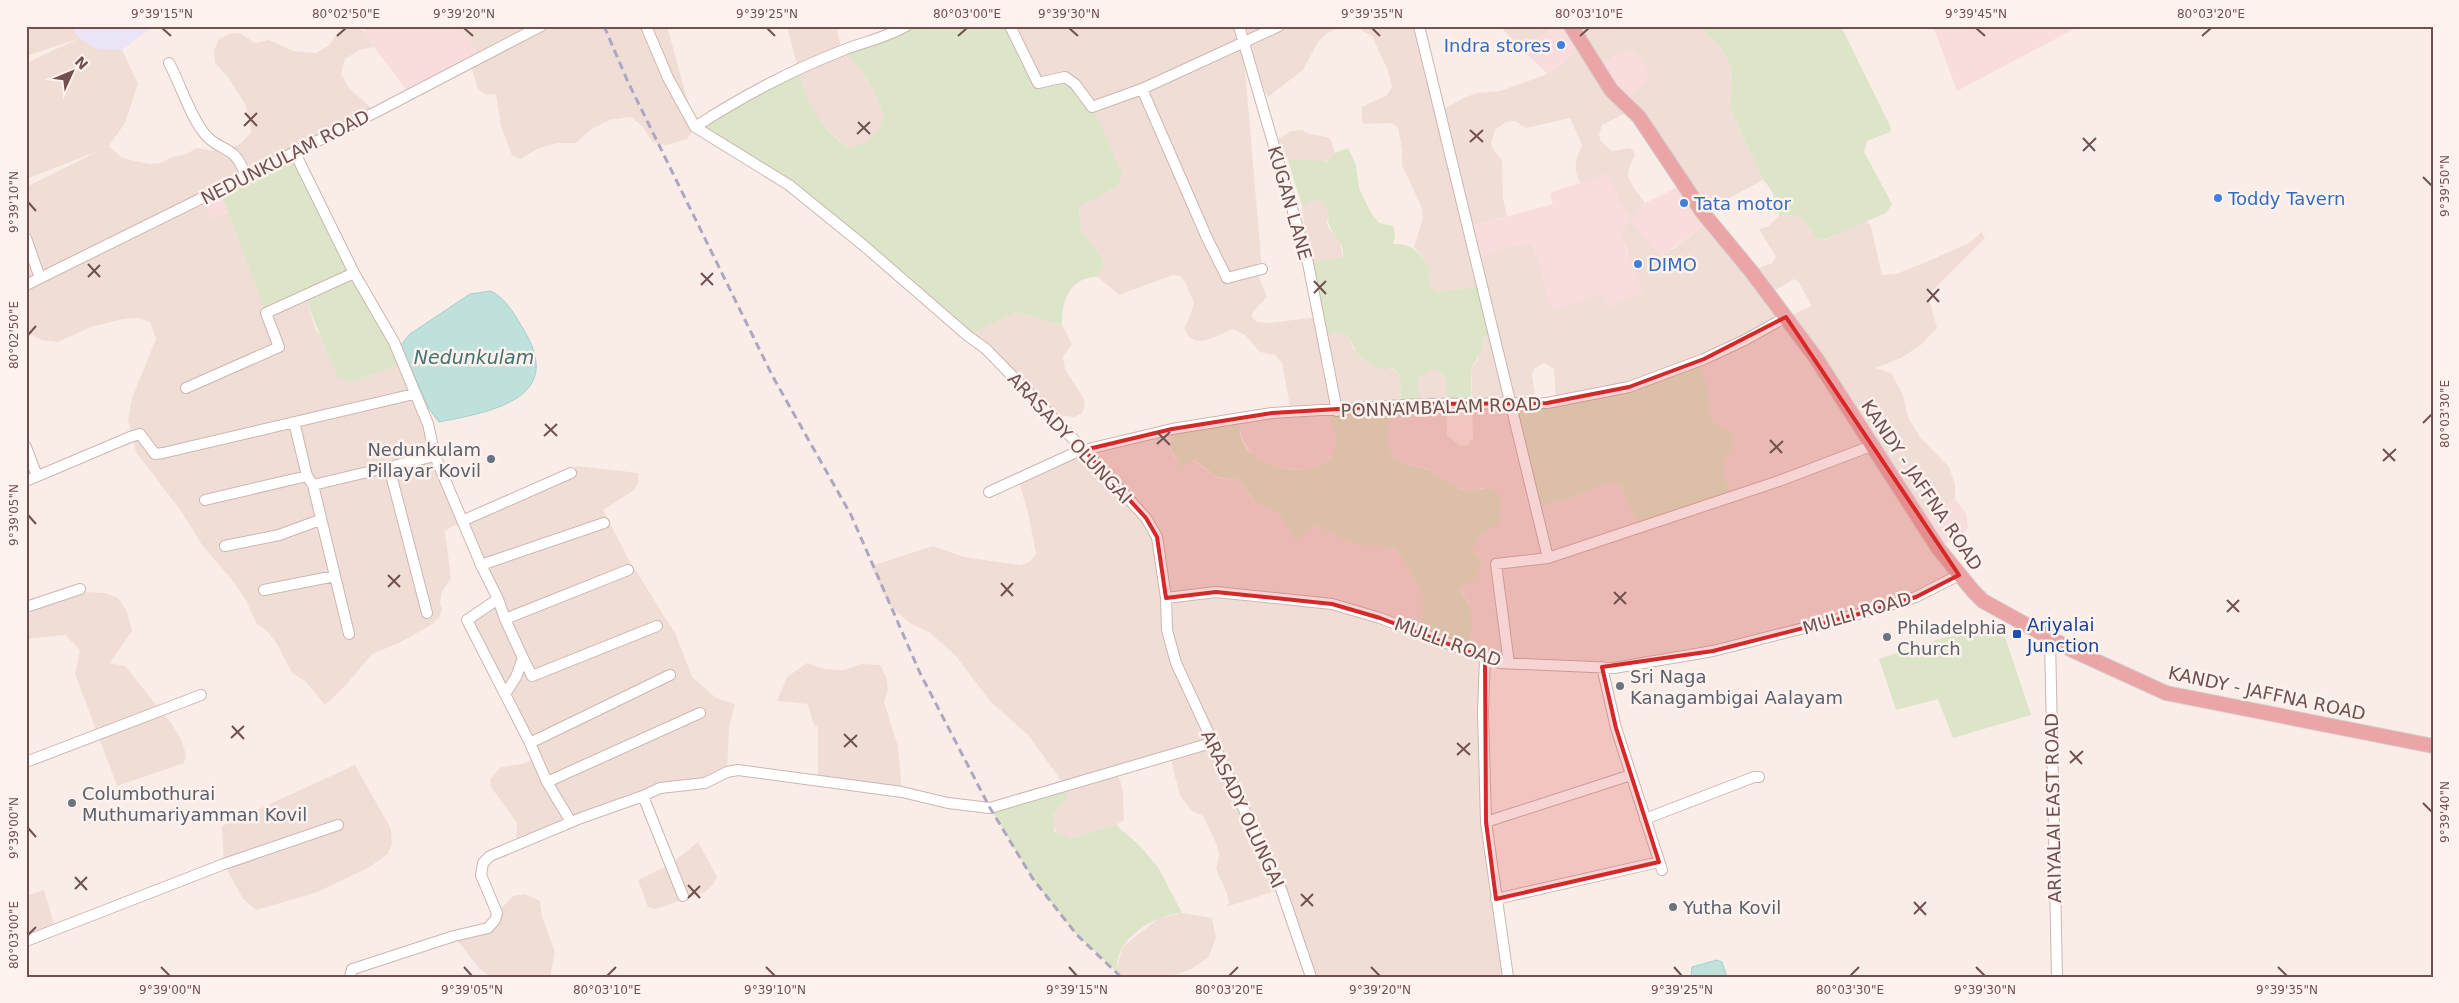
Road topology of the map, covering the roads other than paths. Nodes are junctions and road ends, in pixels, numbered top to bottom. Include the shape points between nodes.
1 (541, 26) edge
2 (646, 26) edge
3 (906, 26) edge
4 (1010, 26) edge
5 (1239, 26) edge
6 (1279, 26) edge
7 (1419, 26) edge
8 (1571, 26) edge
9 (1243, 44) junction
10 (169, 64) dead end
11 (1142, 90) junction
12 (695, 127) junction
13 (295, 153) junction
14 (246, 177) junction
15 (26, 238) edge
16 (1262, 269) dead end
17 (354, 273) junction
18 (40, 278) junction
19 (26, 284) edge
20 (1786, 317) junction
21 (186, 388) dead end
22 (414, 394) junction
23 (1512, 403) junction
24 (1337, 411) junction
25 (294, 422) junction
26 (1871, 446) junction
27 (26, 447) edge
28 (1082, 449) junction
29 (435, 456) junction
30 (389, 467) junction
31 (571, 472) dead end
32 (37, 476) junction
33 (26, 481) edge
34 (310, 481) junction
35 (989, 492) dead end
36 (204, 500) dead end
37 (320, 520) junction
38 (462, 521) junction
39 (604, 523) dead end
40 (225, 546) dead end
41 (1548, 558) junction
42 (481, 565) junction
43 (628, 570) dead end
44 (1959, 575) junction
45 (335, 576) junction
46 (80, 590) dead end
47 (264, 590) dead end
48 (1166, 598) junction
49 (498, 599) junction
50 (26, 608) edge
51 (427, 614) dead end
52 (505, 619) junction
53 (657, 626) dead end
54 (348, 634) dead end
55 (2050, 638) junction
56 (523, 658) junction
57 (1485, 658) junction
58 (1509, 664) junction
59 (1602, 667) junction
60 (670, 675) dead end
61 (505, 694) junction
62 (201, 695) dead end
63 (700, 713) dead end
64 (530, 742) junction
65 (1211, 743) junction
66 (2433, 746) edge
67 (26, 762) edge
68 (1631, 775) junction
69 (1759, 777) dead end
70 (547, 782) junction
71 (643, 796) junction
72 (1645, 819) junction
73 (571, 822) junction
74 (1486, 822) junction
75 (338, 825) dead end
76 (683, 896) dead end
77 (1496, 899) junction
78 (26, 941) edge
79 (350, 977) edge
80 (1311, 977) edge
81 (1508, 977) edge
82 (2057, 977) edge

1 - 13 street, NEDUNKULAM ROAD
2 - 12 street, ARASADY OLUNGAI via 668,78
3 - 12 street via 887,36 842,50 732,102
4 - 11 street via 1038,83 1065,77 1075,84 1092,107
5 - 9 street, KUGAN LANE
6 - 9 street
7 - 23 street
8 - 20 highway, KANDY - JAFFNA ROAD via 1611,90 1639,117 1703,213
9 - 11 street
9 - 24 street, KUGAN LANE via 1308,263
10 - 14 street via 204,133 231,150 241,162
11 - 16 street via 1206,238 1227,278
12 - 28 street, ARASADY OLUNGAI via 789,185 863,245 986,349
13 - 14 street, NEDUNKULAM ROAD
13 - 17 street
14 - 18 street, NEDUNKULAM ROAD
15 - 18 street
17 - 21 street via 266,313 279,347
17 - 22 street via 394,342
18 - 19 street, NEDUNKULAM ROAD
20 - 23 street, PONNAMBALAM ROAD via 1712,355 1629,387 1546,404
20 - 26 highway, KANDY - JAFFNA ROAD
22 - 25 street
22 - 29 street via 428,424
23 - 24 street, PONNAMBALAM ROAD via 1420,404
23 - 41 street
24 - 28 street, PONNAMBALAM ROAD via 1262,415 1172,429
25 - 32 street via 155,454 140,434 130,436
25 - 34 street
26 - 41 street via 1779,481
26 - 44 highway, KANDY - JAFFNA ROAD
27 - 32 street
28 - 35 street, PONNAMBALAM ROAD
28 - 48 street, ARASADY OLUNGAI via 1146,518 1157,538
29 - 30 street
29 - 38 street
30 - 34 street
30 - 51 street
31 - 38 street
32 - 33 street
34 - 36 street
34 - 37 street
37 - 40 street via 279,534
37 - 45 street
38 - 42 street
39 - 42 street
41 - 58 street via 1496,564
42 - 49 street
43 - 52 street
44 - 55 highway, KANDY - JAFFNA ROAD via 1984,601
44 - 59 street, MULLI ROAD via 1916,597 1867,612 1713,651 1614,668
45 - 47 street
45 - 54 street
46 - 50 street
48 - 57 street, MULLI ROAD via 1216,592 1332,604 1380,618
48 - 65 street, ARASADY OLUNGAI via 1167,630 1176,663
49 - 52 street
49 - 61 street via 467,620
52 - 56 street
53 - 56 street via 532,676
55 - 66 highway, KANDY - JAFFNA ROAD via 2166,693
55 - 82 street, ARIYALAI EAST ROAD
56 - 61 street via 516,678
57 - 58 street, MULLI ROAD
57 - 74 street
58 - 59 street, MULLI ROAD
59 - 68 street
60 - 64 street
61 - 64 street
62 - 67 street
63 - 70 street
64 - 70 street
65 - 71 street via 990,808 948,803 902,792 738,770 726,772 705,783 660,788
65 - 80 street, ARASADY OLUNGAI via 1281,889
68 - 72 street
68 - 74 street
69 - 72 street
70 - 73 street
71 - 73 street
71 - 76 street
72 - 77 street via 1660,866
73 - 79 street via 490,856 483,863 481,875 497,913 488,928 352,969
74 - 77 street
75 - 78 street via 224,864
77 - 81 street

